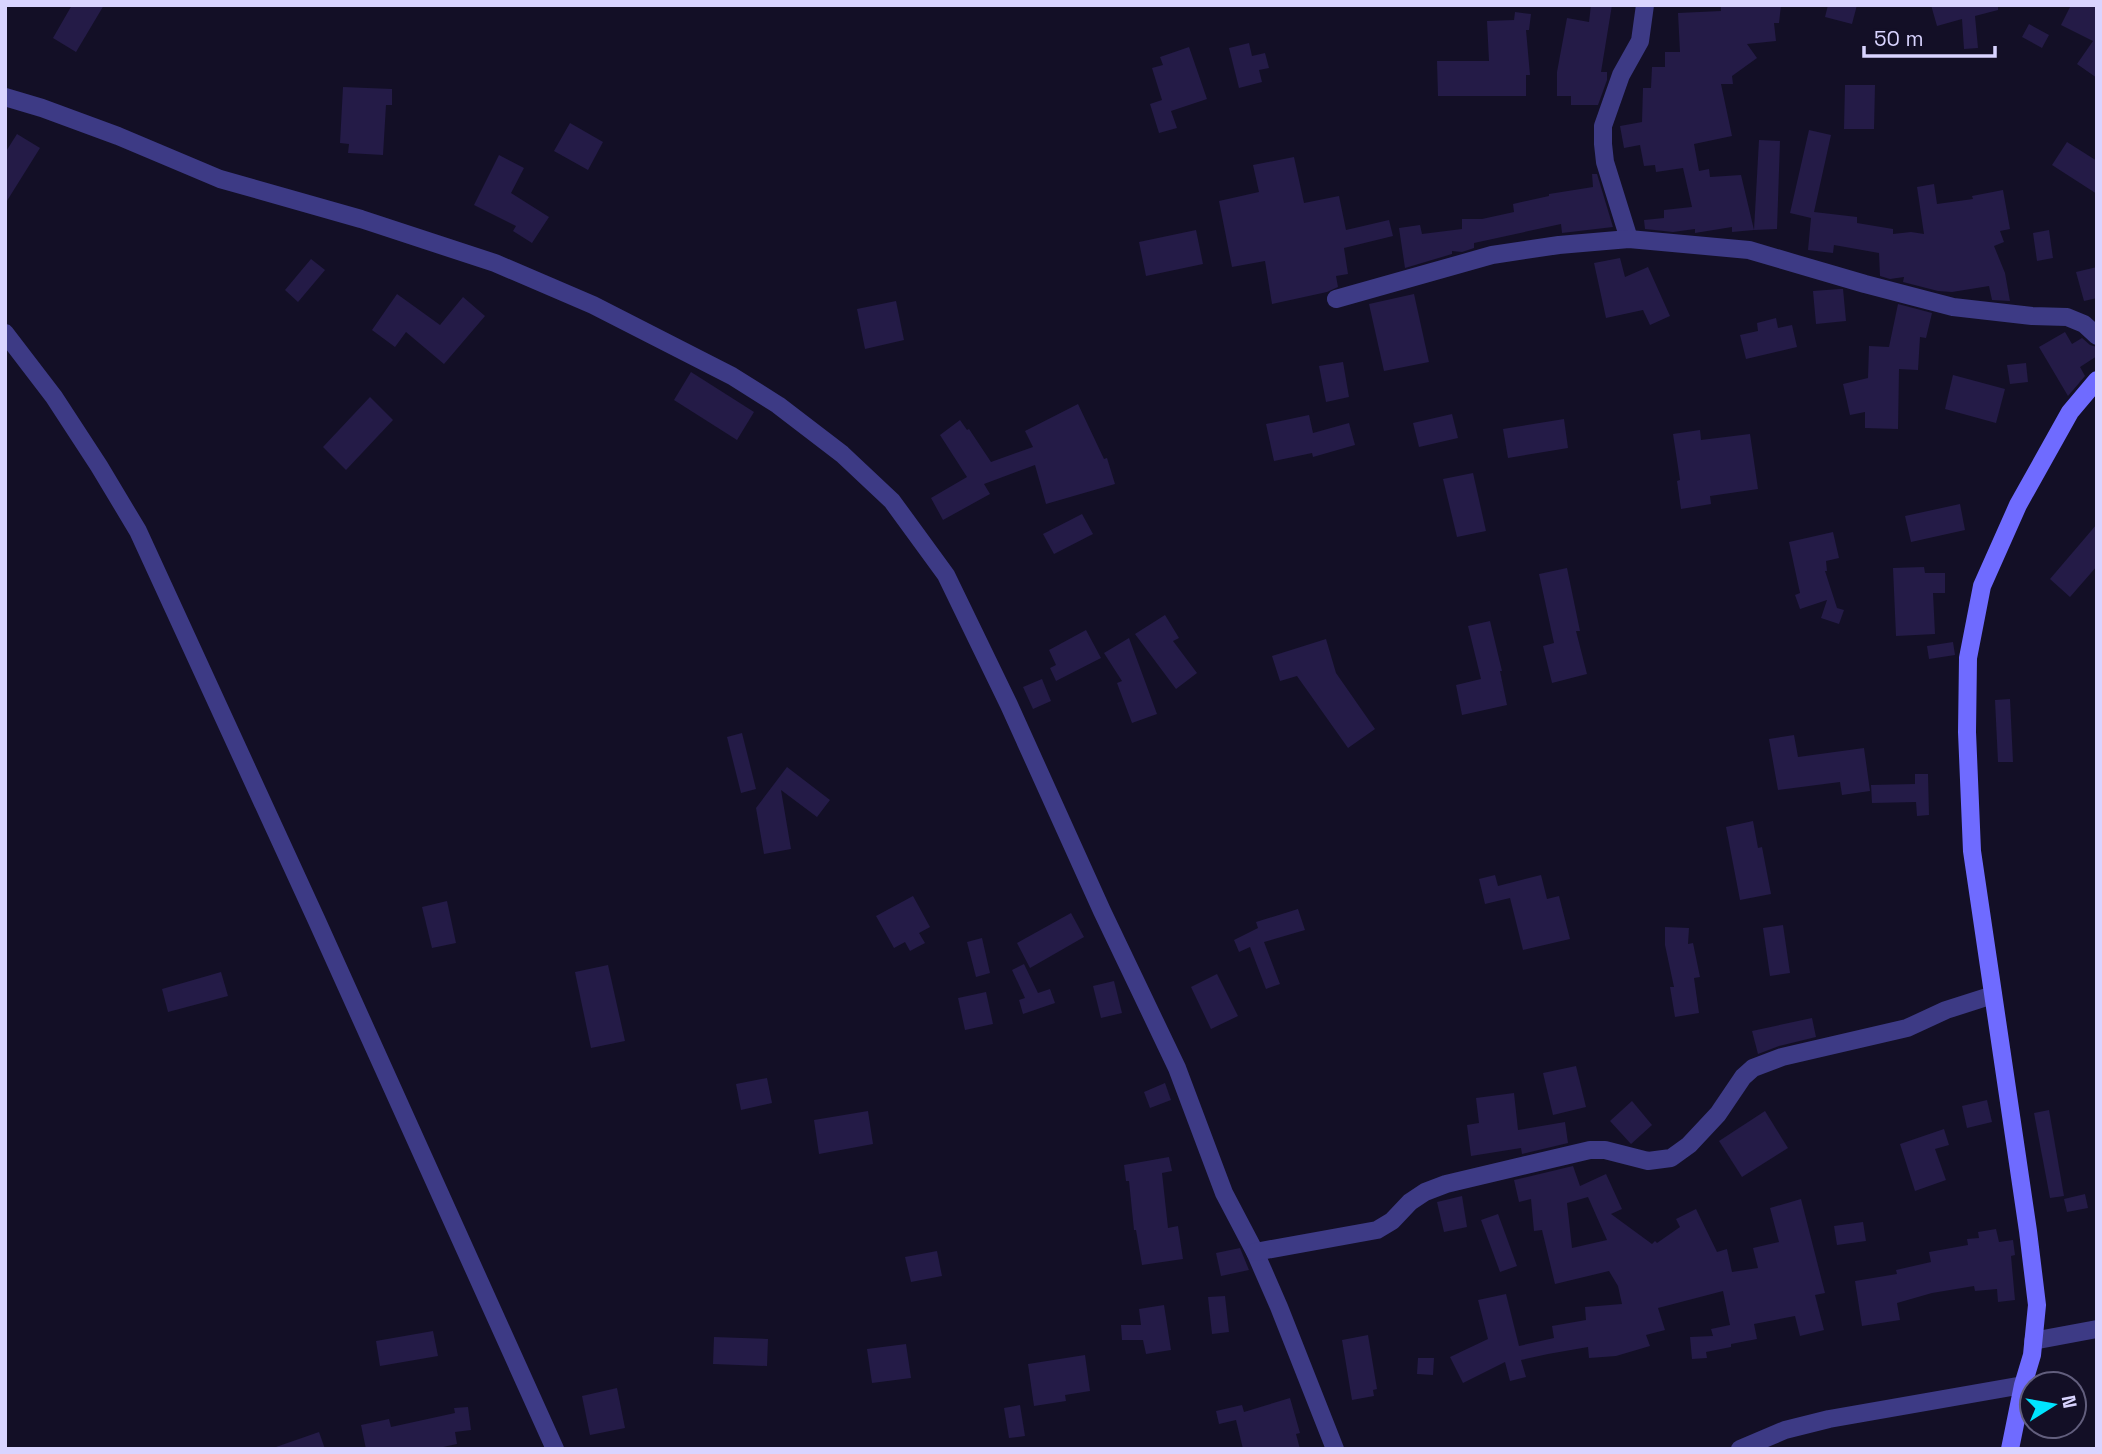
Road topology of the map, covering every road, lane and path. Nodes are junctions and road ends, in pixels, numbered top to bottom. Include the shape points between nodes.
1 (1645, 5) edge
2 (5, 97) edge
3 (1629, 239) junction
4 (1336, 299) dead end
5 (5, 333) edge
6 (2097, 336) edge
7 (2097, 380) edge
8 (1993, 995) junction
9 (1255, 1252) junction
10 (2097, 1329) edge
11 (2033, 1341) junction
12 (2027, 1370) edge
13 (2018, 1386) edge
14 (2018, 1410) edge
15 (555, 1449) edge
16 (1335, 1449) edge
17 (1740, 1449) edge
18 (2010, 1449) edge

1 - 3 street via 1640,41 1621,75 1604,126 1605,162
2 - 9 street via 220,179 508,268 593,305 732,376 778,405 852,464 892,501 946,575 1177,1068 1224,1193
3 - 4 street via 1492,255
3 - 6 street via 1749,250 1953,307 2067,317
5 - 15 street via 54,397 138,531
7 - 8 street via 2070,412 2018,505 1982,586 1968,658 1966,732 1972,851
8 - 9 street via 1907,1028 1753,1068 1718,1114 1671,1158 1648,1161 1590,1150 1446,1184 1410,1202 1377,1230
8 - 11 street via 2037,1305
9 - 16 street
10 - 11 street
11 - 12 street
13 - 17 street via 1829,1419 1785,1430
14 - 18 street

